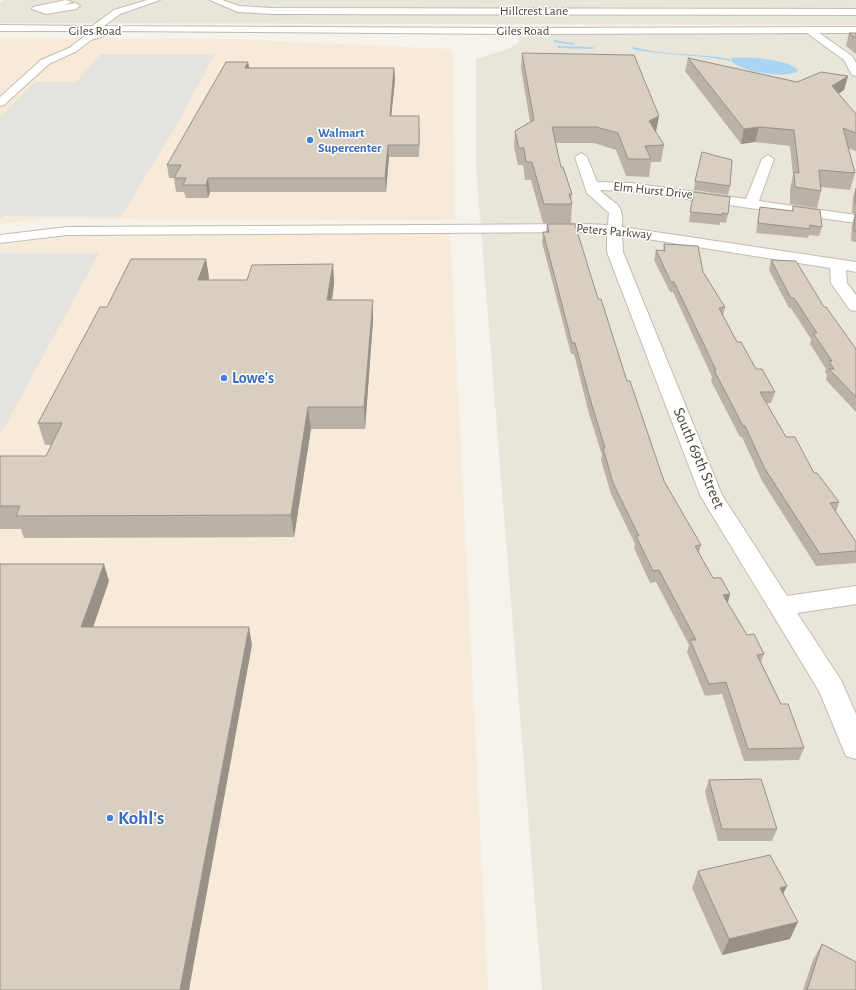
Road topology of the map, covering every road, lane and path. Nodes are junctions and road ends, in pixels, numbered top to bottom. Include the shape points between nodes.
1 (156, 0) edge
2 (214, 0) edge
3 (502, 1) edge
4 (764, 4) dead end
5 (104, 11) dead end
6 (499, 11) junction
7 (117, 12) junction
8 (772, 12) junction
9 (856, 12) edge
10 (0, 28) edge
11 (92, 30) junction
12 (191, 30) junction
13 (809, 30) junction
14 (821, 30) junction
15 (856, 30) edge
16 (60, 31) junction
17 (109, 31) junction
18 (497, 31) junction
19 (509, 31) junction
20 (0, 32) edge
21 (830, 43) junction
22 (63, 52) junction
23 (856, 73) edge
24 (0, 103) edge
25 (581, 157) dead end
26 (768, 159) dead end
27 (592, 186) junction
28 (751, 203) junction
29 (856, 219) edge
30 (0, 228) edge
31 (345, 228) junction
32 (615, 230) junction
33 (0, 239) edge
34 (838, 264) junction
35 (856, 267) edge
36 (856, 306) edge
37 (856, 595) edge
38 (780, 606) junction
39 (856, 747) edge

1 - 7 street
2 - 6 street, Hillcrest Lane via 229,7 253,10
3 - 6 street via 498,7
4 - 8 street
5 - 7 street
6 - 8 street, Hillcrest Lane
6 - 18 street via 494,16
6 - 19 street via 508,16
7 - 11 street
8 - 9 street, Hillcrest Lane
10 - 11 street, Giles Road
11 - 12 street, Giles Road
11 - 16 street, Giles Road
11 - 17 street, Giles Road
12 - 17 street, Giles Road
12 - 18 street, Giles Road
13 - 14 street, Giles Road
13 - 19 street, Giles Road
13 - 21 street
14 - 15 street, Giles Road
14 - 21 street via 834,41
16 - 20 street, Giles Road
16 - 22 street via 78,37
17 - 22 street via 88,38 72,50
18 - 19 street, Giles Road
21 - 23 street via 848,58
22 - 24 street via 37,68
25 - 27 street, South 69th Street
26 - 28 street
27 - 28 street, Elm Hurst Drive via 631,187
27 - 32 street, South 69th Street via 594,193 615,210
28 - 29 street, Elm Hurst Drive
30 - 31 street via 45,224 285,224
31 - 32 street, Peters Parkway
31 - 33 street via 284,231 67,231
32 - 34 street, Peters Parkway
32 - 38 street, South 69th Street via 615,252 711,495
34 - 35 street, Peters Parkway
34 - 36 street via 838,283
37 - 38 street
38 - 39 street, South 69th Street via 831,688

